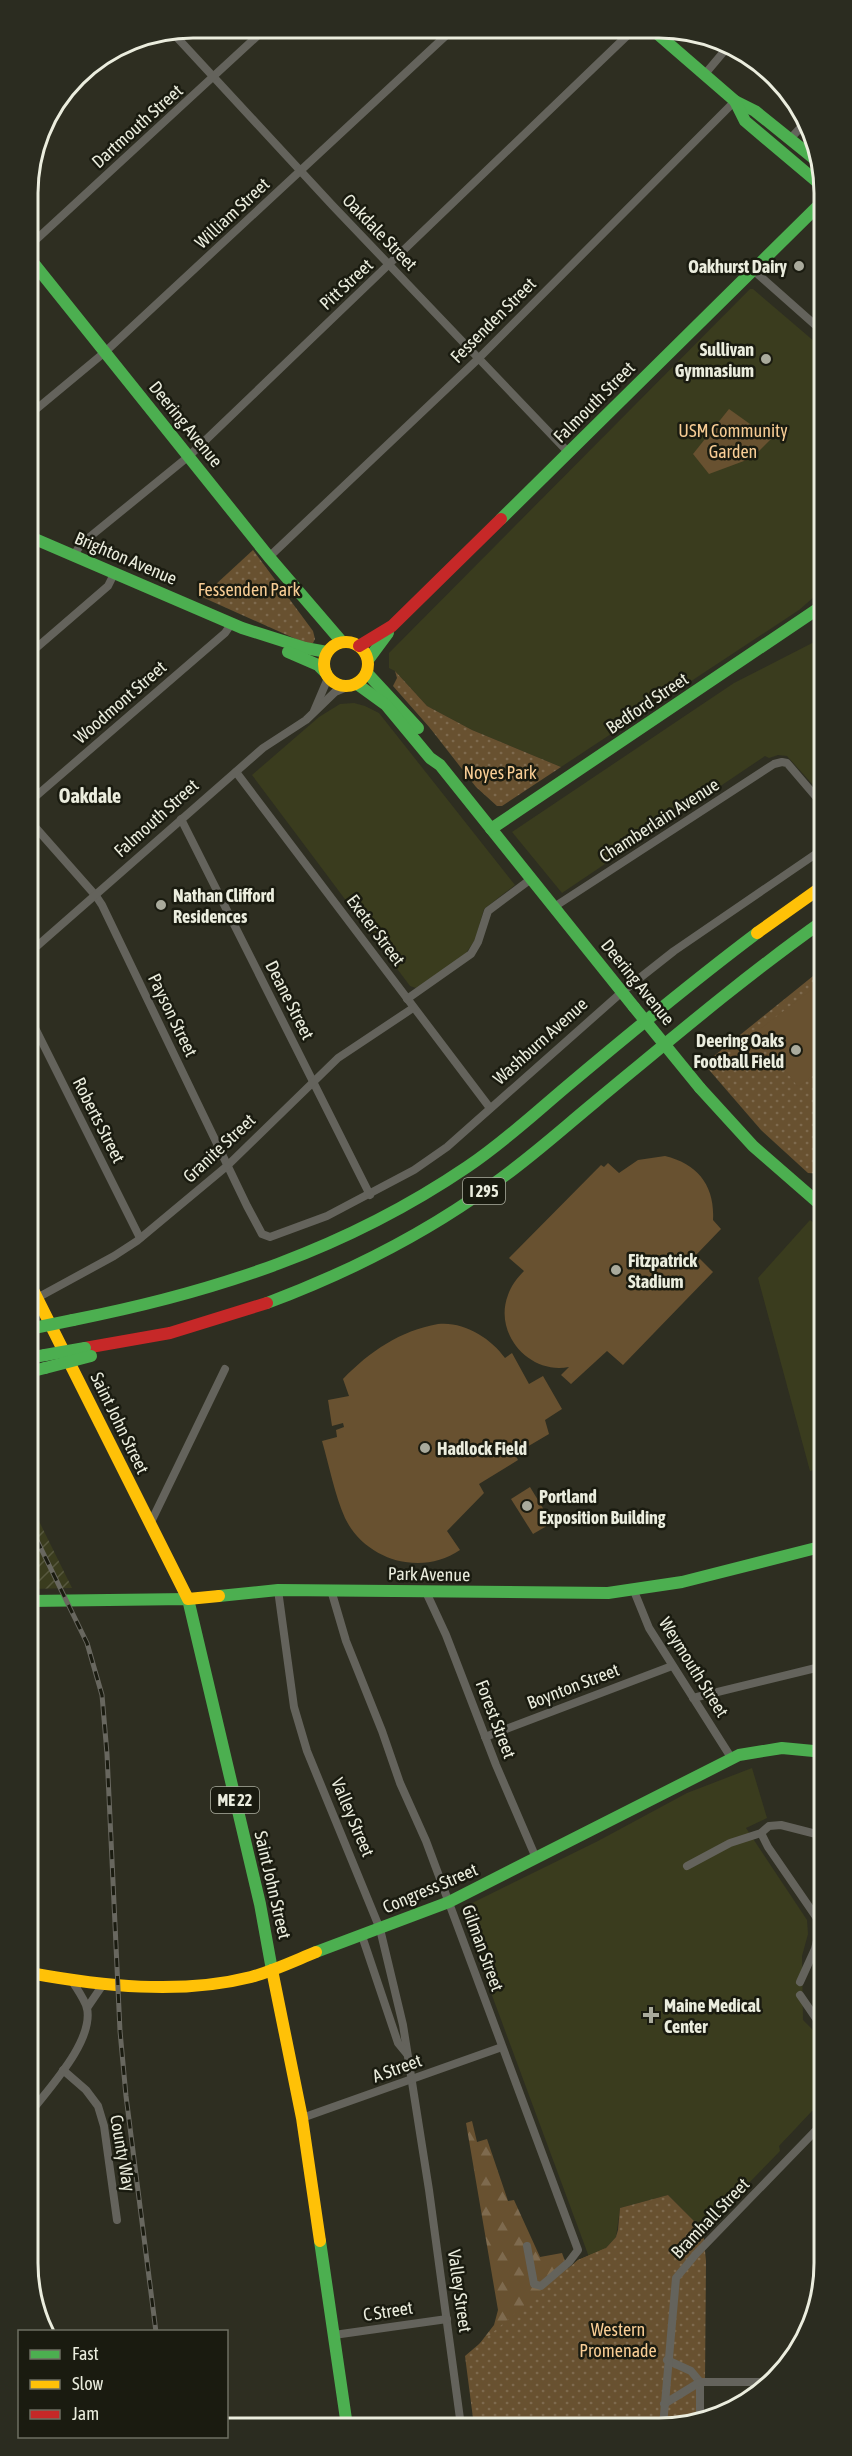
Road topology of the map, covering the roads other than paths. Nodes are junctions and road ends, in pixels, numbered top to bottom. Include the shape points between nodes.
1 (255, 38) edge
2 (443, 38) edge
3 (625, 38) edge
4 (662, 38) edge
5 (177, 39) edge
6 (724, 51) edge
7 (705, 74) junction
8 (214, 77) junction
9 (735, 102) junction
10 (800, 128) edge
11 (790, 139) junction
12 (780, 150) junction
13 (810, 155) edge
14 (301, 171) junction
15 (813, 179) edge
16 (814, 210) edge
17 (38, 238) edge
18 (390, 265) junction
19 (38, 269) edge
20 (753, 270) junction
21 (814, 324) edge
22 (105, 351) junction
23 (478, 359) junction
24 (38, 408) edge
25 (568, 452) junction
26 (189, 456) junction
27 (38, 540) edge
28 (74, 555) junction
29 (268, 557) junction
30 (115, 572) junction
31 (814, 611) edge
32 (237, 625) junction
33 (392, 626) junction
34 (38, 646) edge
35 (359, 646) junction
36 (333, 648) junction
37 (367, 666) junction
38 (327, 675) junction
39 (352, 685) junction
40 (312, 714) junction
41 (440, 765) junction
42 (236, 772) junction
43 (38, 794) edge
44 (814, 794) edge
45 (181, 819) junction
46 (491, 829) junction
47 (38, 830) edge
48 (814, 855) edge
49 (531, 879) junction
50 (814, 893) edge
51 (96, 896) junction
52 (554, 907) junction
53 (814, 928) edge
54 (38, 945) edge
55 (622, 992) junction
56 (407, 999) junction
57 (413, 1008) junction
58 (38, 1036) edge
59 (312, 1081) junction
60 (490, 1108) junction
61 (227, 1166) junction
62 (370, 1195) junction
63 (814, 1199) edge
64 (270, 1237) joint
65 (140, 1238) junction
66 (38, 1297) edge
67 (38, 1300) edge
68 (38, 1327) edge
69 (38, 1360) edge
70 (45, 1361) junction
71 (38, 1366) edge
72 (225, 1369) dead end
73 (150, 1524) junction
74 (814, 1549) edge
75 (278, 1590) junction
76 (331, 1590) junction
77 (634, 1591) junction
78 (426, 1592) junction
79 (188, 1599) junction
80 (38, 1601) edge
81 (672, 1665) junction
82 (814, 1668) edge
83 (693, 1698) junction
84 (485, 1737) junction
85 (814, 1750) edge
86 (732, 1758) junction
87 (761, 1833) junction
88 (814, 1833) edge
89 (536, 1858) junction
90 (687, 1866) dead end
91 (449, 1902) junction
92 (814, 1911) edge
93 (380, 1929) junction
94 (362, 1936) junction
95 (814, 1949) edge
96 (272, 1970) junction
97 (38, 1973) edge
98 (70, 1979) junction
99 (800, 1982) dead end
100 (104, 1983) junction
101 (800, 1995) dead end
102 (87, 2008) junction
103 (814, 2015) edge
104 (502, 2047) junction
105 (407, 2054) junction
106 (63, 2070) junction
107 (413, 2080) junction
108 (38, 2103) edge
109 (303, 2118) junction
110 (814, 2132) edge
111 (117, 2220) dead end
112 (527, 2246) dead end
113 (447, 2319) junction
114 (334, 2335) junction
115 (667, 2360) junction
116 (700, 2382) junction
117 (759, 2382) edge
118 (664, 2404) junction
119 (700, 2413) edge
120 (346, 2418) edge
121 (460, 2418) edge
122 (663, 2418) edge

1 - 8 street, Dartmouth Street
2 - 14 street, William Street
3 - 18 street, Pitt Street
4 - 7 main road
5 - 8 street, Oakdale Street
6 - 7 street
7 - 9 main road
8 - 14 street, Oakdale Street
8 - 17 street, Dartmouth Street
9 - 11 main road via 755,111
9 - 12 main road via 745,121
9 - 23 street, Fessenden Street
10 - 11 street
11 - 12 street
11 - 13 main road
12 - 15 main road
14 - 18 street, Oakdale Street
14 - 22 street, William Street
16 - 20 main road, Falmouth Street
18 - 23 street, Oakdale Street
18 - 26 street, Pitt Street
19 - 22 main road, Deering Avenue
20 - 21 street
20 - 25 main road, Falmouth Street
22 - 24 street, William Street
22 - 26 main road, Deering Avenue
23 - 25 street, Oakdale Street
23 - 29 street, Fessenden Street
25 - 33 main road, Falmouth Street
26 - 28 street, Pitt Street via 81,544
26 - 29 main road, Deering Avenue
27 - 28 main road, Brighton Avenue
28 - 30 main road, Brighton Avenue
29 - 36 main road, Deering Avenue via 318,615
30 - 32 main road, Brighton Avenue
30 - 34 street via 108,586
31 - 46 main road, Bedford Street
32 - 36 main road, Brighton Avenue via 306,650
32 - 38 main road, Brighton Avenue via 252,636 310,661
32 - 43 street, Woodmont Street
33 - 35 main road, Falmouth Street
33 - 37 main road, Falmouth Street
35 - 36 main road
35 - 37 main road
36 - 38 main road via 324,660
37 - 39 main road
37 - 41 main road, Deering Avenue via 374,683 408,716 436,752
38 - 39 main road via 336,684
38 - 40 street, Falmouth Street
39 - 40 street, Falmouth Street via 335,692
39 - 41 main road, Deering Avenue via 386,705
40 - 42 street, Falmouth Street
41 - 46 main road, Deering Avenue
42 - 45 street, Falmouth Street
42 - 56 street, Exeter Street
44 - 52 street, Chamberlain Avenue via 788,764 774,764
45 - 51 street, Falmouth Street
45 - 59 street, Deane Street
46 - 49 main road, Deering Avenue
47 - 51 street, Payson Street
48 - 55 street, Washburn Avenue via 674,951
49 - 52 main road, Deering Avenue
49 - 56 street via 488,911 471,954
50 - 68 main road, I 295, bridge via 722,959 469,1166 416,1200 337,1242 257,1275 174,1299
51 - 54 street, Falmouth Street
51 - 61 street, Payson Street
52 - 55 main road, Deering Avenue
53 - 70 main road, I 295, bridge via 742,981 520,1165 446,1216 358,1264 289,1295 168,1333
55 - 60 street, Washburn Avenue
55 - 63 main road, Deering Avenue, bridge via 753,1146
56 - 57 street, Exeter Street
57 - 59 street, Granite Street via 338,1058
57 - 60 street, Exeter Street
58 - 65 street, Roberts Street
59 - 61 street, Granite Street
59 - 62 street, Deane Street
60 - 62 street, Washburn Avenue via 447,1147
61 - 64 street, Payson Street via 262,1234
61 - 65 street, Granite Street
62 - 64 street, Washburn Avenue
65 - 66 street, Granite Street
67 - 73 main road, Saint John Street
69 - 70 main road, I 295
70 - 71 main road
72 - 73 street
73 - 79 main road, Saint John Street
74 - 77 main road, Park Avenue
75 - 76 main road, Park Avenue
75 - 79 main road, Park Avenue
75 - 93 street, Valley Street via 294,1707 307,1751
76 - 78 main road, Park Avenue
76 - 91 street, Gilman Street via 346,1641
77 - 78 main road, Park Avenue
77 - 81 street, Weymouth Street via 649,1628
78 - 84 street, Forest Street
79 - 80 main road, Park Avenue
79 - 96 main road, Saint John Street / ME 22
81 - 83 street, Weymouth Street
81 - 84 street, Boynton Street
82 - 83 street
83 - 86 street, Weymouth Street
84 - 89 street, Forest Street
85 - 86 main road, Congress Street via 773,1748
86 - 89 main road, Congress Street
87 - 88 street via 769,1826 781,1825
87 - 90 street via 730,1843
87 - 92 street
89 - 91 main road, Congress Street
91 - 93 main road, Congress Street
91 - 104 street, Gilman Street
93 - 94 main road, Congress Street
93 - 105 street, Valley Street
94 - 96 main road, Congress Street
94 - 105 street, Valley Street via 398,2043
95 - 99 street
96 - 100 main road, Congress Street via 245,1978 193,1984
96 - 109 main road, Saint John Street
97 - 98 main road, Congress Street
98 - 100 main road, Congress Street
98 - 102 street
100 - 102 street
101 - 103 street
102 - 106 street via 79,2045
104 - 107 street, A Street
104 - 112 street, Gilman Street via 578,2250 541,2286 534,2284
105 - 107 street, Valley Street
106 - 108 street
106 - 111 street, County Way via 98,2106
107 - 109 street, A Street
107 - 113 street, Valley Street
109 - 114 main road, Saint John Street
110 - 115 street, Bramhall Street via 676,2278
113 - 114 street, C Street
113 - 121 street, Valley Street
114 - 120 main road, Saint John Street
115 - 116 street via 691,2371
115 - 118 street, Bramhall Street
116 - 117 street
116 - 118 street
116 - 119 street
118 - 122 street

